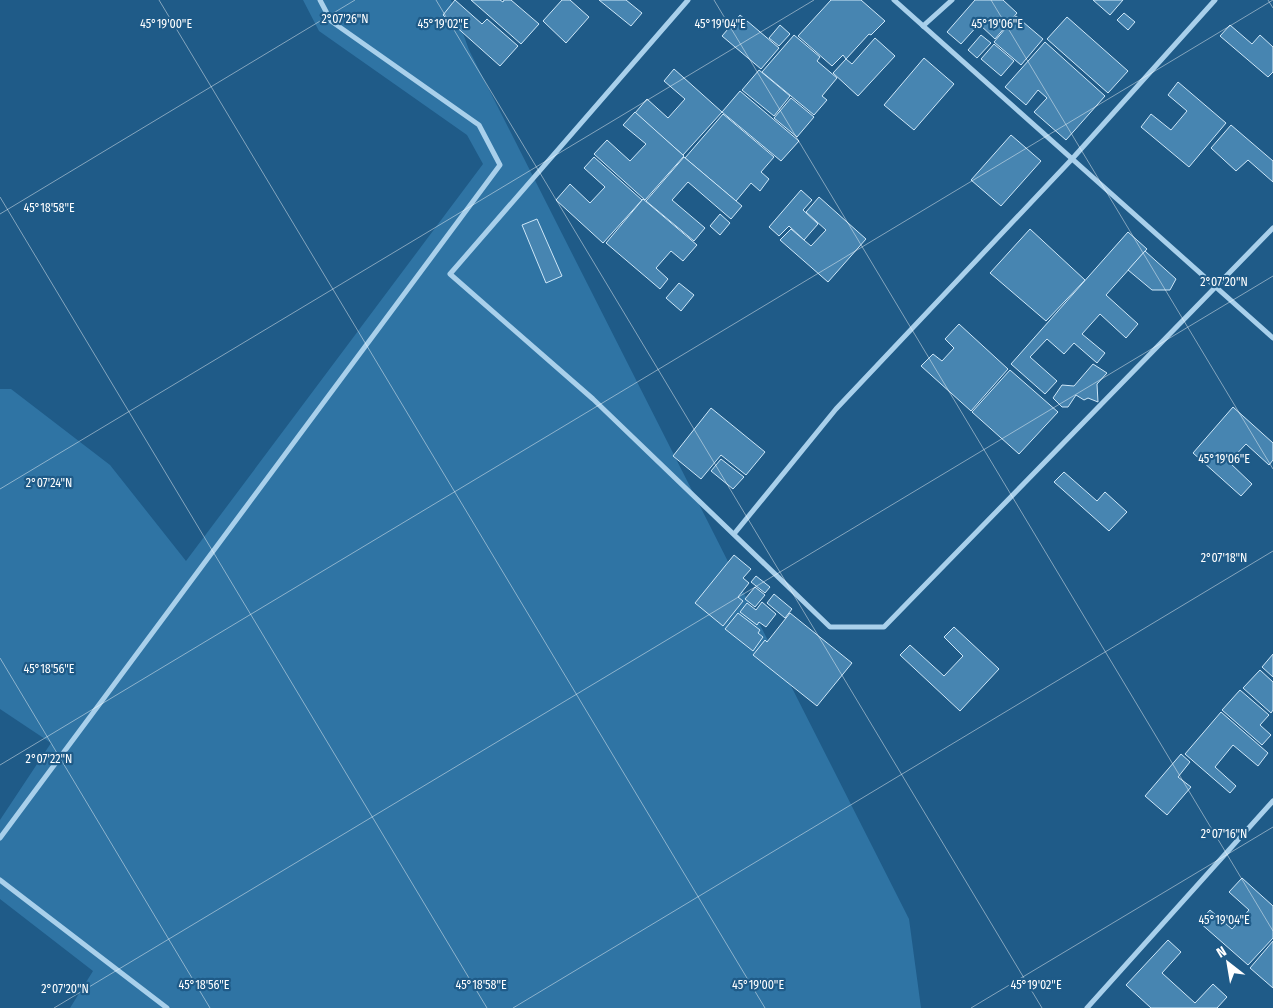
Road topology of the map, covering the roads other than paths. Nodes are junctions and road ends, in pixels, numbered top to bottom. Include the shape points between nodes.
1 (320, 0) edge
2 (688, 0) edge
3 (894, 0) edge
4 (952, 0) edge
5 (1215, 0) edge
6 (923, 26) junction
7 (1072, 159) junction
8 (1273, 228) edge
9 (1216, 287) junction
10 (1273, 338) edge
11 (734, 534) junction
12 (1273, 801) edge
13 (0, 838) edge
14 (0, 880) edge
15 (167, 1008) edge
16 (1087, 1008) edge

1 - 13 street via 331,21 479,124 500,165
2 - 11 street via 450,274 593,399
3 - 6 street
4 - 6 street
5 - 7 street
6 - 7 street
7 - 9 street
7 - 11 street via 836,409
8 - 9 street
9 - 10 street
9 - 11 street via 884,627 830,626
12 - 16 street
14 - 15 street

